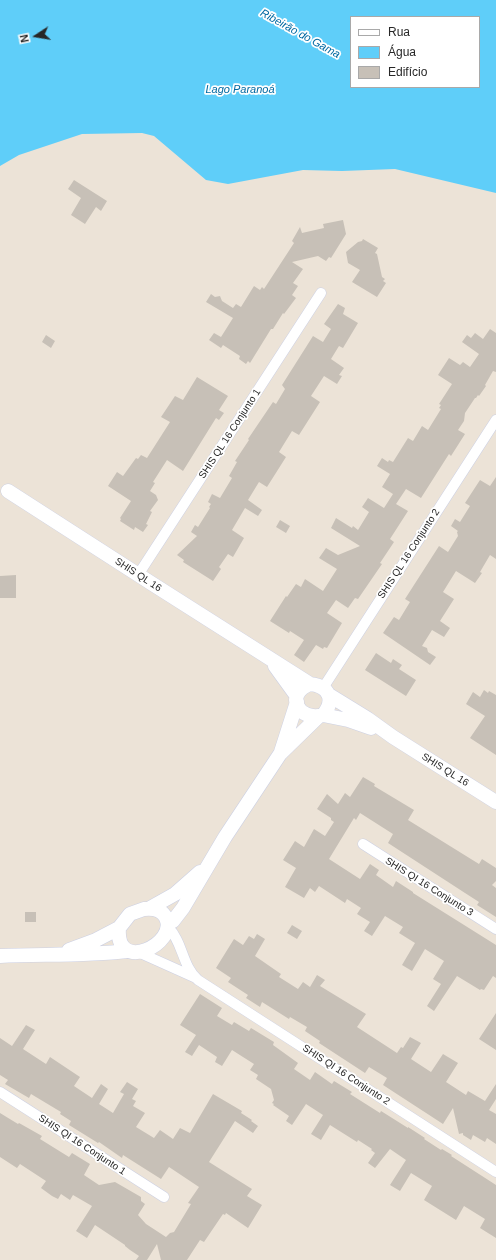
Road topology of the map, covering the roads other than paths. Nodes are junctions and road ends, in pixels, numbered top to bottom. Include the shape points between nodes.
1 (321, 293) dead end
2 (496, 420) edge
3 (8, 491) dead end
4 (138, 575) junction
5 (268, 657) junction
6 (321, 689) junction
7 (296, 699) junction
8 (321, 716) junction
9 (393, 737) junction
10 (280, 754) junction
11 (496, 802) edge
12 (362, 844) dead end
13 (206, 867) junction
14 (150, 908) junction
15 (168, 925) junction
16 (119, 928) junction
17 (496, 929) edge
18 (132, 952) junction
19 (59, 954) junction
20 (0, 956) edge
21 (196, 978) junction
22 (0, 1092) edge
23 (496, 1172) edge
24 (164, 1197) dead end

1 - 4 street, SHIS QL 16 Conjunto 1
2 - 6 street, SHIS QL 16 Conjunto 2
3 - 4 street, SHIS QL 16
4 - 5 street, SHIS QL 16
5 - 6 street, SHIS QL 16
5 - 7 street, SHIS QL 16
6 - 7 street via 304,686
6 - 8 street via 329,706
6 - 9 street, SHIS QL 16
7 - 8 street via 303,713 312,717
7 - 10 street
8 - 9 street, SHIS QL 16 via 358,723
8 - 10 street
9 - 11 street, SHIS QL 16
10 - 13 street
12 - 17 street, SHIS QI 16 Conjunto 3
13 - 14 street via 175,894
13 - 15 street via 183,908
14 - 15 street via 163,913
14 - 16 street via 130,914
15 - 18 street via 167,933 153,946
15 - 21 street, SHIS QI 16 Conjunto 2
16 - 18 street via 121,945
16 - 19 street
18 - 19 street
18 - 21 street, SHIS QI 16 Conjunto 2
19 - 20 street
21 - 23 street, SHIS QI 16 Conjunto 2
22 - 24 street, SHIS QI 16 Conjunto 1

